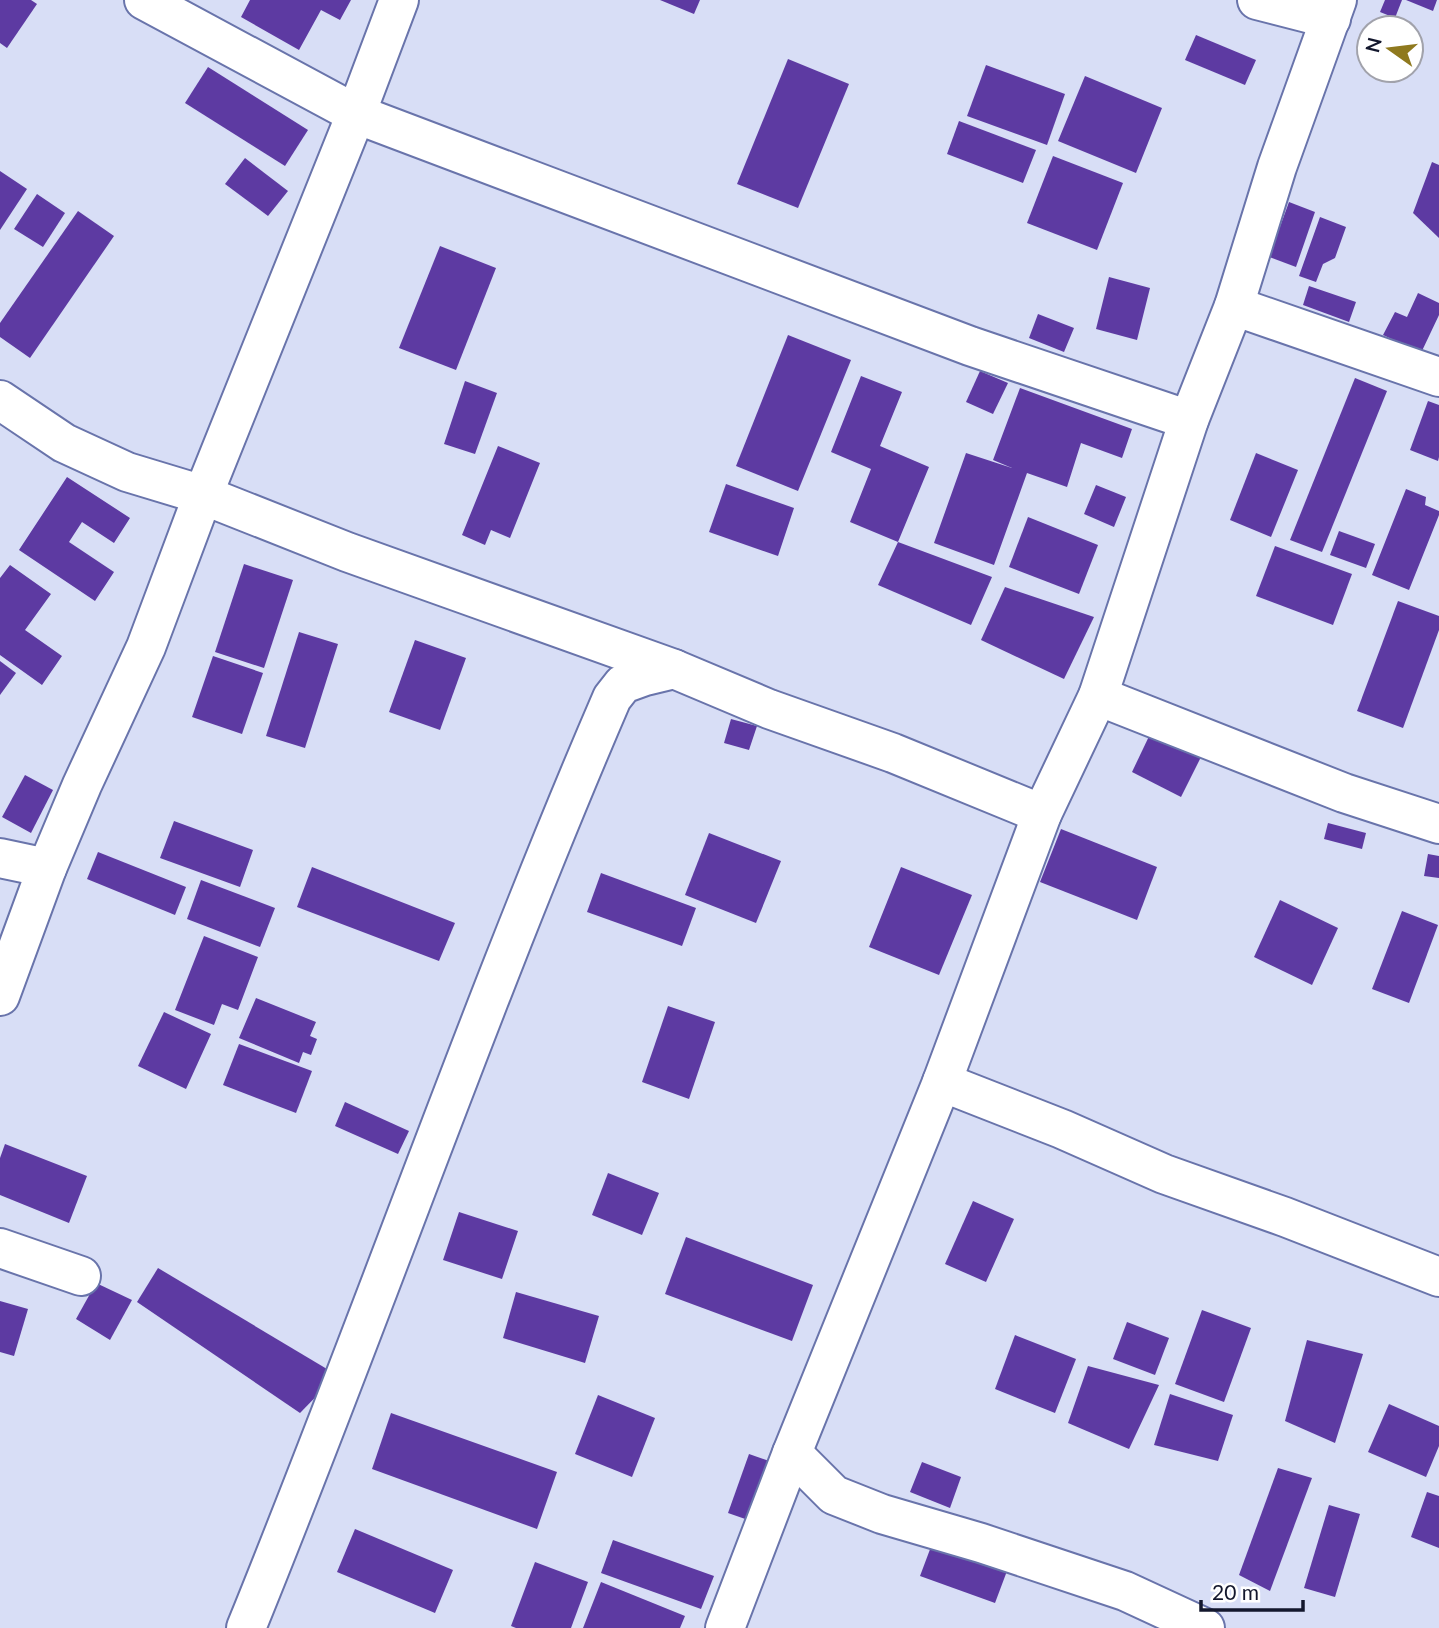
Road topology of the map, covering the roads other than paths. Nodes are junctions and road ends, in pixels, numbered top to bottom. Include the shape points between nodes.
1 (144, 0) edge
2 (399, 0) edge
3 (1257, 0) edge
4 (1334, 10) edge
5 (356, 114) junction
6 (1234, 306) junction
7 (1439, 377) edge
8 (0, 400) edge
9 (1189, 420) junction
10 (203, 495) junction
11 (674, 669) junction
12 (1098, 696) junction
13 (1042, 814) junction
14 (1439, 824) edge
15 (0, 858) edge
16 (47, 868) junction
17 (0, 996) edge
18 (942, 1082) junction
19 (0, 1248) edge
20 (81, 1276) dead end
21 (1439, 1277) edge
22 (792, 1453) junction
23 (246, 1628) edge
24 (725, 1628) edge
25 (1205, 1628) edge

1 - 5 street
2 - 5 street
3 - 4 street
4 - 6 street via 1277,167
5 - 9 street via 970,346
5 - 10 street
6 - 7 street
6 - 9 street
8 - 10 street via 64,443 127,472
9 - 12 street
10 - 11 street via 347,552
10 - 16 street via 146,647
11 - 13 street
11 - 23 street via 624,684 612,698 508,948
12 - 13 street
12 - 14 street via 1344,793
13 - 18 street
15 - 16 street
16 - 17 street
18 - 21 street via 1164,1174
18 - 22 street
19 - 20 street
22 - 24 street
22 - 25 street via 834,1495 1125,1591

